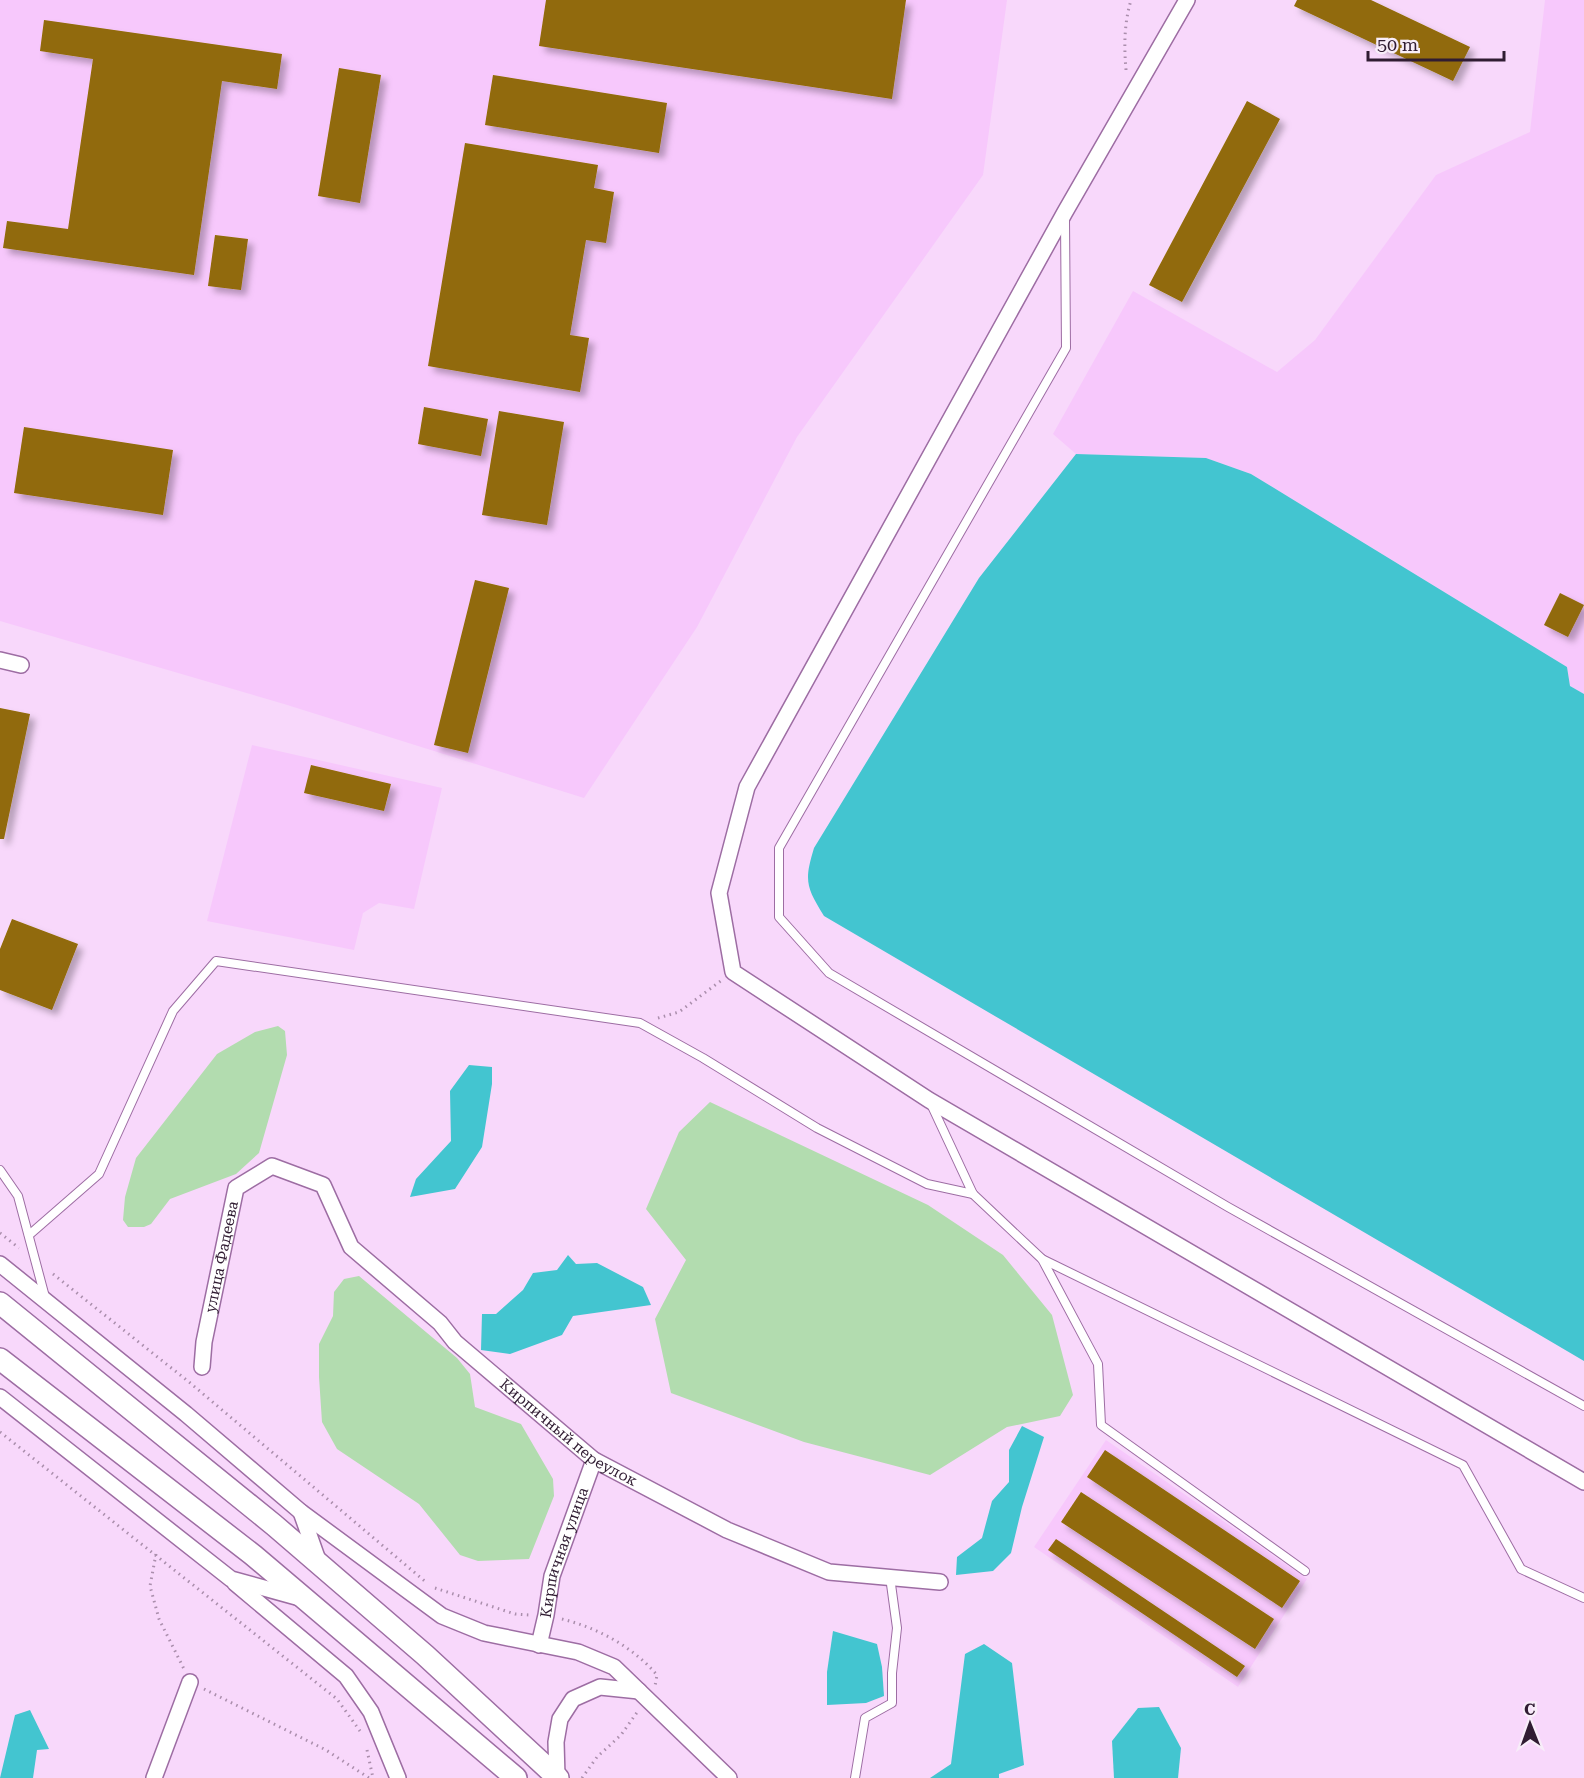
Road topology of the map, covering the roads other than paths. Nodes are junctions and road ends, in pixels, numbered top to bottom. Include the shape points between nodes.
1 (1187, 0) edge
2 (1065, 212) junction
3 (0, 660) edge
4 (21, 665) dead end
5 (929, 1100) junction
6 (272, 1166) joint
7 (0, 1170) edge
8 (973, 1194) junction
9 (29, 1235) junction
10 (1042, 1259) junction
11 (0, 1264) edge
12 (46, 1302) junction
13 (0, 1303) edge
14 (0, 1359) edge
15 (202, 1367) dead end
16 (0, 1397) edge
17 (1584, 1406) edge
18 (594, 1460) junction
19 (1584, 1482) edge
20 (301, 1512) junction
21 (320, 1566) junction
22 (1305, 1571) dead end
23 (890, 1577) junction
24 (231, 1579) junction
25 (940, 1582) dead end
26 (1584, 1598) edge
27 (308, 1601) junction
28 (539, 1645) junction
29 (190, 1682) road end
30 (643, 1695) junction
31 (558, 1777) edge
32 (154, 1778) edge
33 (398, 1778) edge
34 (516, 1778) edge
35 (729, 1778) edge
36 (855, 1778) edge

1 - 2 street
2 - 5 street via 747,787 719,892 733,972
2 - 17 lane via 1066,348 779,848 779,917 829,973 1228,1207
3 - 4 street
5 - 8 lane
5 - 19 street
6 - 15 street, улица Фадеева via 236,1188
6 - 18 street, Кирпичный переулок via 323,1185 351,1246 440,1323 455,1342
7 - 9 lane via 18,1196
8 - 9 lane via 927,1184 816,1128 640,1023 216,961 172,1011 99,1173
8 - 10 lane
9 - 12 lane
10 - 22 lane via 1098,1364 1101,1425
10 - 26 lane via 1463,1465 1521,1569
11 - 12 street
12 - 20 street
13 - 21 main road
14 - 27 main road
16 - 24 street
18 - 23 street, Кирпичный переулок via 727,1530 829,1572
18 - 28 street, Кирпичная улица via 552,1576
20 - 21 street
20 - 28 street via 442,1616 484,1633
21 - 31 main road via 425,1655
23 - 25 street, Кирпичный переулок
23 - 36 lane via 897,1628 892,1703 865,1718
24 - 27 street
24 - 33 street via 345,1676 371,1712
27 - 34 main road
28 - 30 street via 578,1652 614,1667
29 - 32 street
30 - 31 street via 600,1687 573,1699 560,1719 556,1742
30 - 35 street

